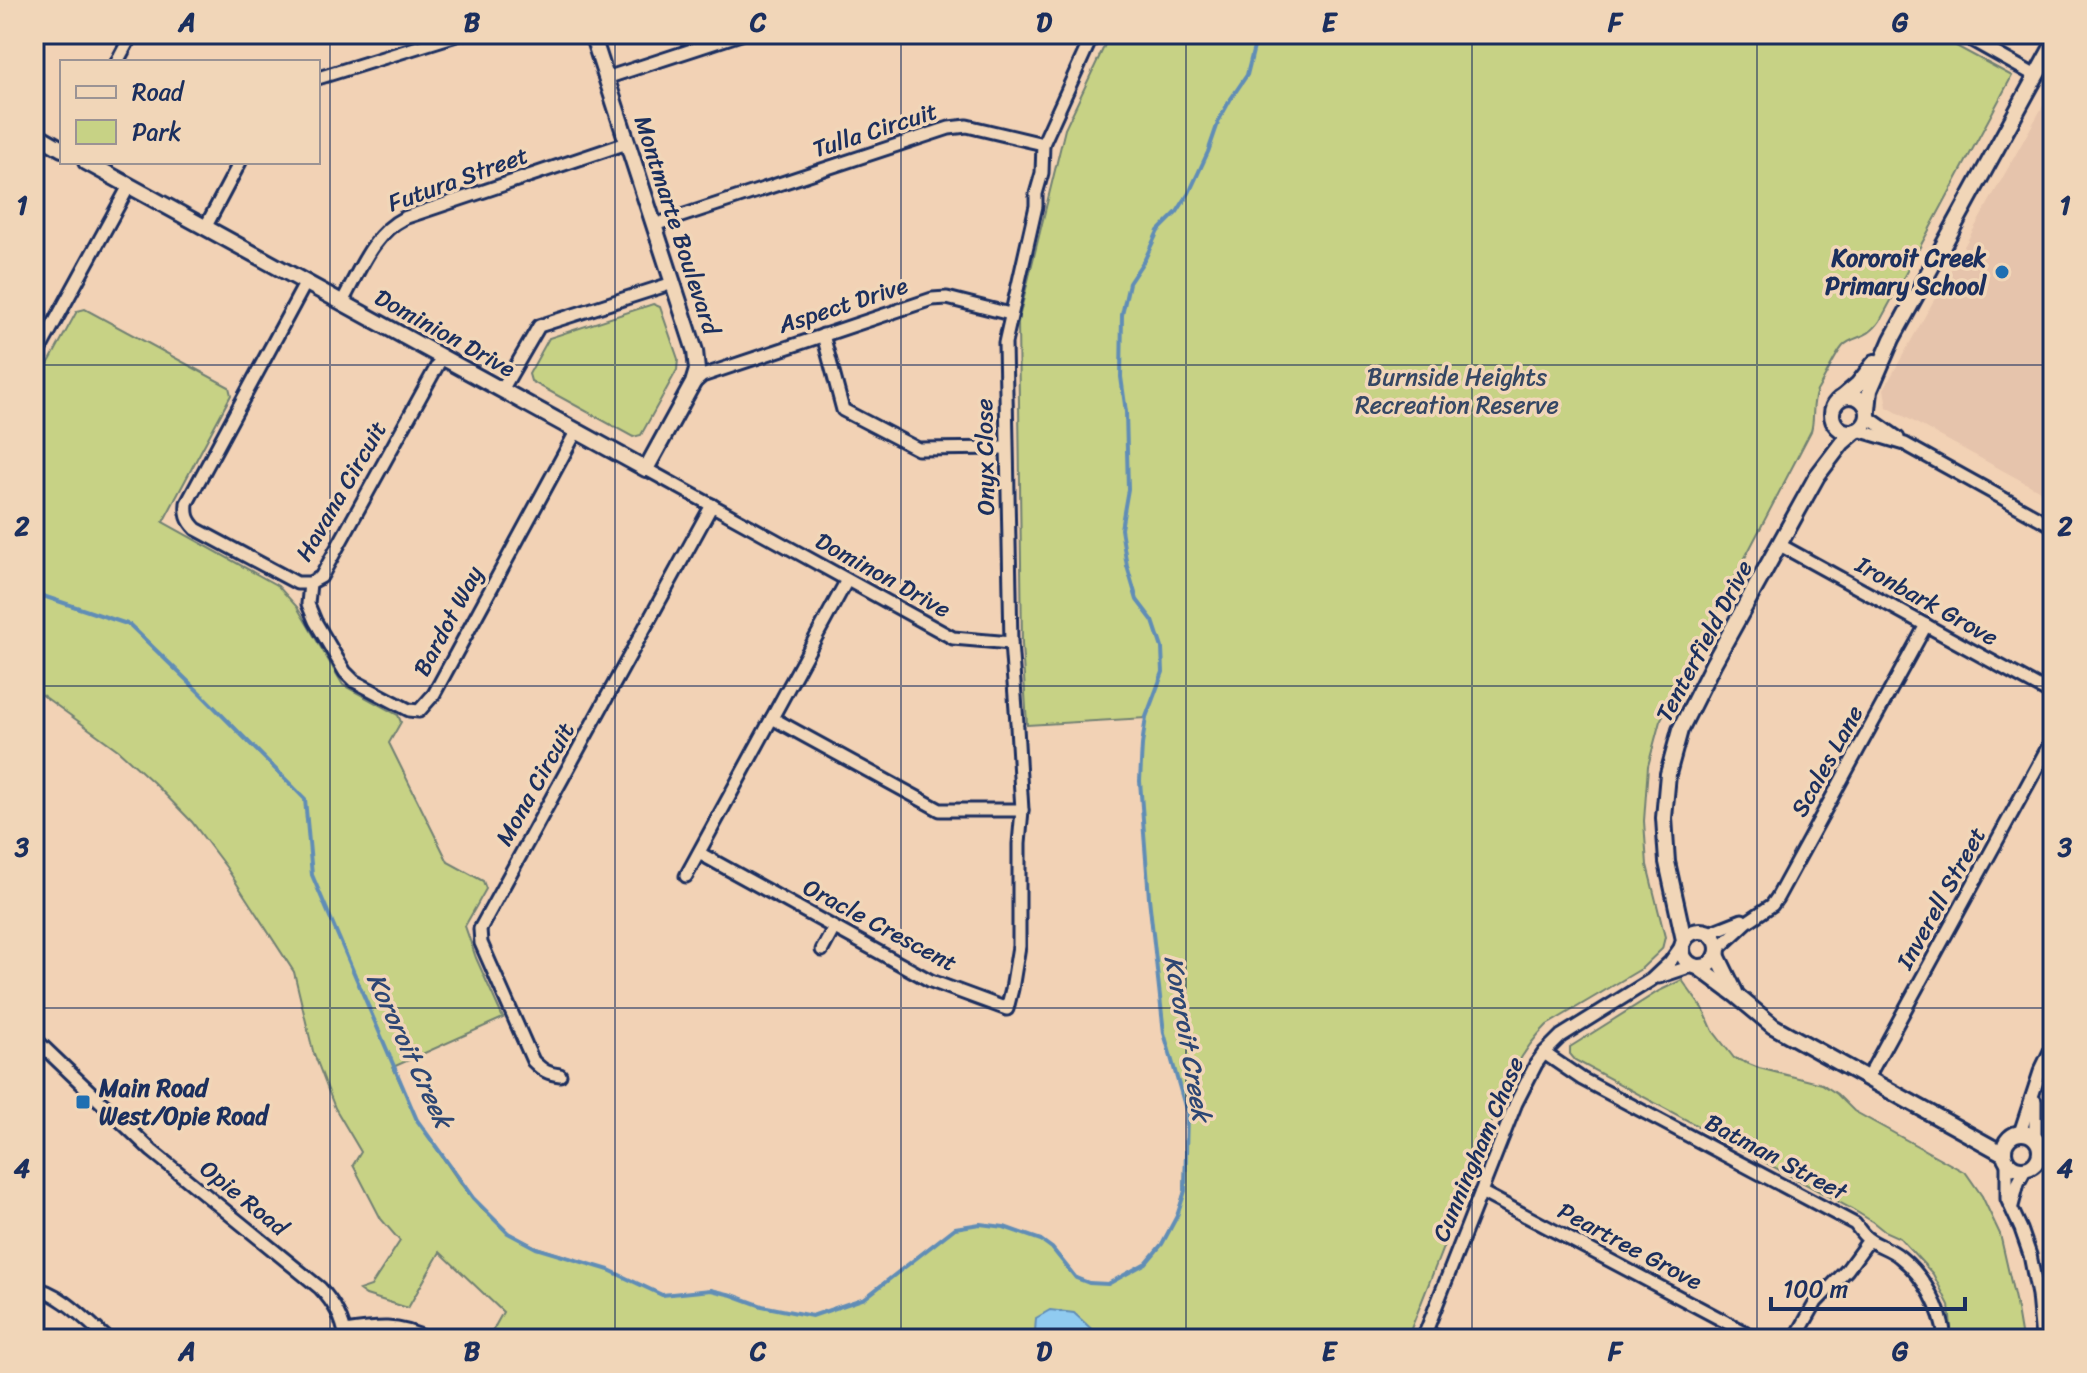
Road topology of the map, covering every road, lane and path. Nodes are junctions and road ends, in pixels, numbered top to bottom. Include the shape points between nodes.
1 (132, 34) edge
2 (460, 34) edge
3 (592, 34) edge
4 (741, 34) edge
5 (1093, 34) edge
6 (1961, 34) edge
7 (426, 39) edge
8 (2053, 45) edge
9 (118, 60) edge
10 (2036, 76) junction
11 (320, 77) edge
12 (606, 78) junction
13 (34, 133) edge
14 (627, 143) junction
15 (1043, 144) junction
16 (60, 148) edge
17 (90, 164) edge
18 (239, 164) edge
19 (129, 186) junction
20 (654, 225) junction
21 (205, 228) junction
22 (306, 282) junction
23 (673, 283) junction
24 (342, 302) junction
25 (1010, 314) junction
26 (823, 335) junction
27 (1892, 339) junction
28 (442, 357) junction
29 (34, 360) edge
30 (693, 383) junction
31 (502, 390) junction
32 (1842, 398) junction
33 (1868, 413) junction
34 (1833, 420) junction
35 (577, 430) junction
36 (1857, 431) junction
37 (1905, 444) junction
38 (1006, 448) junction
39 (646, 469) junction
40 (1817, 476) junction
41 (712, 505) junction
42 (2053, 526) edge
43 (782, 545) joint
44 (1780, 545) junction
45 (847, 580) junction
46 (310, 583) junction
47 (1926, 625) junction
48 (1011, 643) junction
49 (2053, 695) edge
50 (772, 718) junction
51 (2053, 738) edge
52 (1022, 810) junction
53 (699, 853) junction
54 (686, 876) dead end
55 (1672, 884) junction
56 (1761, 912) junction
57 (834, 928) junction
58 (1706, 932) junction
59 (1683, 942) junction
60 (822, 950) dead end
61 (1717, 952) junction
62 (1695, 967) junction
63 (1651, 980) junction
64 (1737, 996) junction
65 (1007, 1009) junction
66 (999, 1022) dead end
67 (34, 1038) edge
68 (2053, 1045) edge
69 (1544, 1053) junction
70 (560, 1075) dead end
71 (1867, 1079) junction
72 (2037, 1084) junction
73 (1962, 1131) junction
74 (2018, 1134) junction
75 (2036, 1141) junction
76 (2053, 1149) edge
77 (2006, 1157) junction
78 (2050, 1165) dead end
79 (2028, 1167) junction
80 (1481, 1192) junction
81 (2011, 1210) junction
82 (1869, 1240) junction
83 (34, 1288) edge
84 (1425, 1335) edge
85 (346, 1336) edge
86 (2045, 1337) edge
87 (108, 1339) edge
88 (427, 1339) edge
89 (1443, 1339) edge
90 (1758, 1339) edge
91 (1795, 1339) edge
92 (1945, 1339) edge

1 - 9 street
2 - 7 street
3 - 12 street, Montmarte Boulevard
4 - 12 street
5 - 15 street
6 - 10 street
7 - 11 street
8 - 10 street
10 - 27 street
12 - 14 street, Montmarte Boulevard
13 - 16 street
14 - 20 street, Montmarte Boulevard
14 - 24 street, Futura Street via 390,224
15 - 20 street, Tulla Circuit via 967,126 949,128
15 - 25 street, Onyx Close via 1036,206
17 - 19 street, Dominion Drive
18 - 21 street
19 - 21 street, Dominion Drive
19 - 29 street
20 - 23 street, Montmarte Boulevard
21 - 22 street, Dominion Drive
22 - 24 street, Dominion Drive
22 - 46 street, Havana Circuit via 187,503 186,514 196,529 297,583
23 - 30 street, Montmarte Boulevard via 695,351
23 - 31 street via 539,326
24 - 28 street, Dominion Drive
25 - 26 street, Aspect Drive via 932,299
25 - 38 street, Onyx Close via 1005,343
26 - 30 street, Aspect Drive
26 - 38 street via 843,410 918,449
27 - 32 street
27 - 33 street via 1869,392
28 - 31 street, Dominion Drive
28 - 46 street, Havana Circuit via 321,577
30 - 39 street, Montmarte Boulevard
31 - 35 street, Dominion Drive
32 - 33 street via 1858,398
32 - 34 street via 1834,406
33 - 36 street
33 - 37 street
34 - 36 street via 1843,431
34 - 40 street, Tenterfield Drive
35 - 39 street, Dominion Drive
35 - 46 street, Bardot Way via 434,694 419,711 345,672 308,604
36 - 37 street
36 - 40 street, Tenterfield Drive
37 - 42 street
38 - 48 street, Onyx Close
39 - 41 street, Dominion Drive
40 - 44 street, Tenterfield Drive
41 - 43 street, Dominion Drive
41 - 70 street, Mona Circuit via 480,929 481,943 533,1061
43 - 45 street, Dominon Drive
44 - 47 street, Ironbark Grove
44 - 55 street, Tenterfield Drive via 1689,709 1672,752 1664,818
45 - 48 street, Dominon Drive via 953,638
45 - 50 street
47 - 49 street, Ironbark Grove
47 - 56 street, Scales Lane via 1782,889
48 - 52 street, Onyx Close
50 - 52 street via 940,810
50 - 53 street
51 - 71 street, Inverell Street
52 - 65 street via 1019,946
53 - 54 street
53 - 57 street, Oracle Crescent
55 - 58 street, Tenterfield Drive via 1691,918
55 - 59 street, Tenterfield Drive
56 - 58 street, Scales Lane
56 - 61 street, Scales Lane
57 - 60 street
57 - 65 street, Oracle Crescent via 931,981
58 - 59 street via 1692,933
58 - 61 street via 1717,943
59 - 62 street via 1682,954
59 - 63 street, Cunningham Chase
61 - 62 street via 1710,964
61 - 64 street
62 - 63 street, Cunningham Chase
62 - 64 street
63 - 69 street, Cunningham Chase via 1571,1029
64 - 71 street via 1773,1026
65 - 66 street
67 - 85 street, Opie Road via 152,1151 320,1288 342,1318
68 - 72 street
69 - 80 street, Cunningham Chase via 1516,1103
69 - 82 street, Batman Street via 1574,1075 1855,1224
71 - 73 street
72 - 74 street
72 - 75 street
73 - 74 street
73 - 77 street
74 - 75 street
74 - 77 street via 2006,1142
75 - 76 street
75 - 79 street via 2039,1154
77 - 79 street via 2015,1167
77 - 81 street
78 - 79 street
79 - 81 street
80 - 84 street, Cunningham Chase
80 - 90 street, Peartree Grove
81 - 86 street via 2030,1255
82 - 91 street via 1816,1302
82 - 92 street, Batman Street via 1900,1257 1920,1279 1938,1311
83 - 87 street via 54,1295
84 - 89 street
85 - 88 street via 382,1327 409,1330

